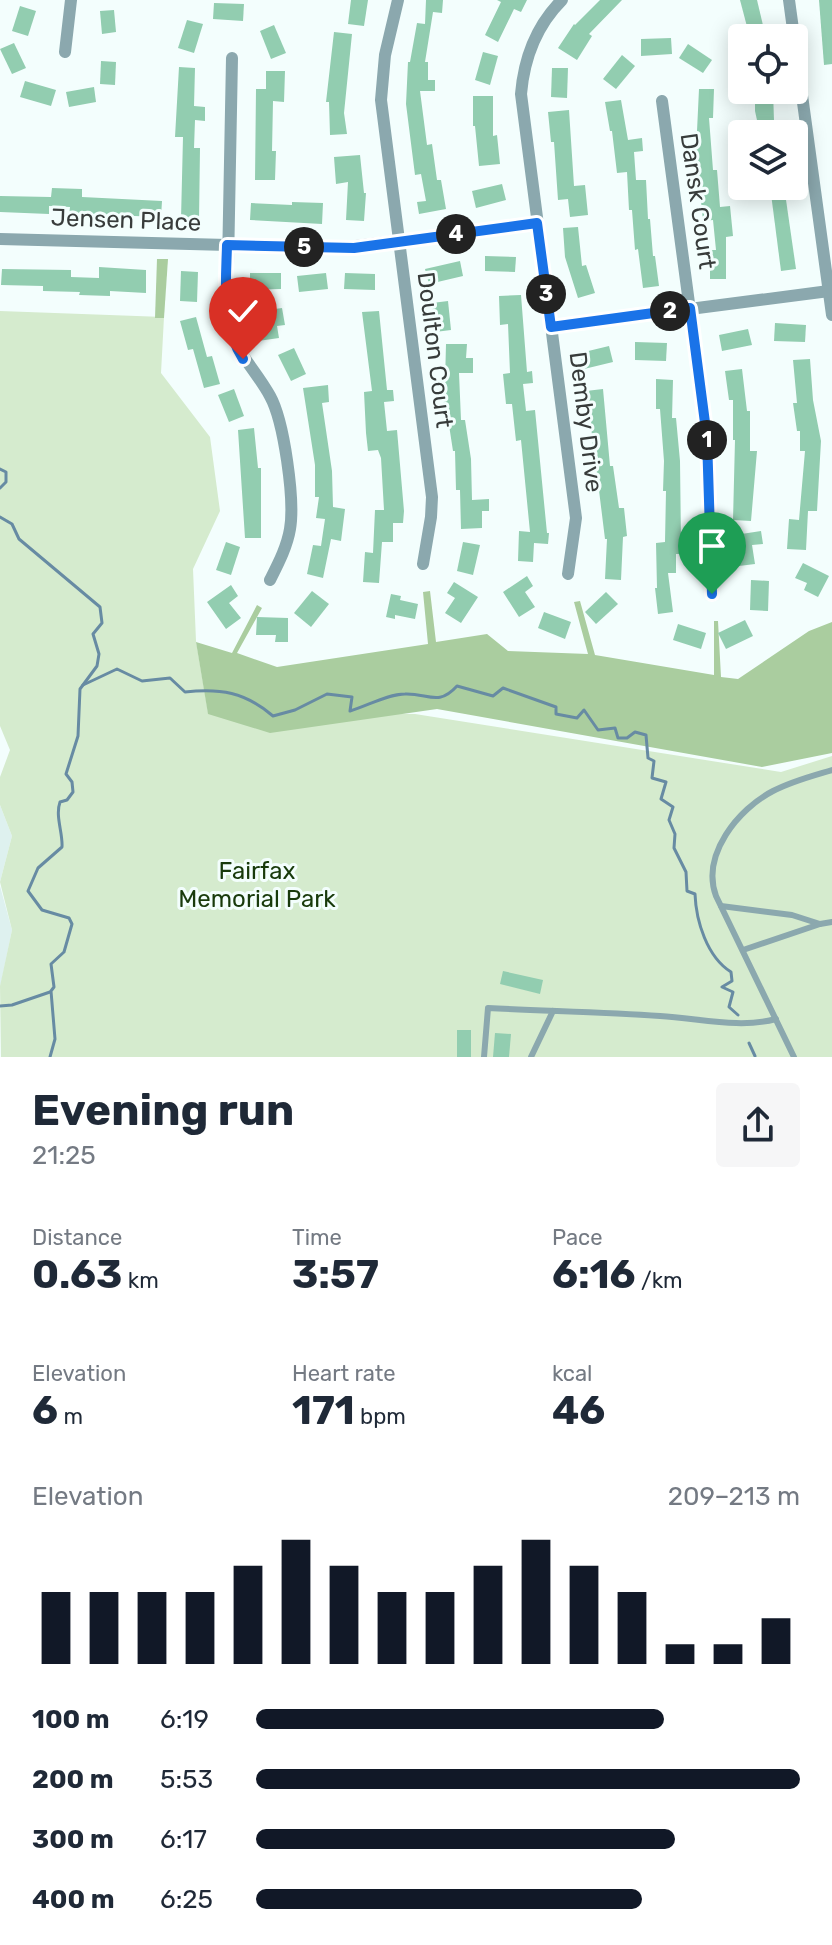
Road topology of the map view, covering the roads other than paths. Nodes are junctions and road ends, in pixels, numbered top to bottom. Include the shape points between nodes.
1 (71, 0) edge
2 (398, 0) edge
3 (562, 0) edge
4 (789, 0) edge
5 (65, 52) dead end
6 (232, 58) dead end
7 (662, 101) dead end
8 (537, 223) junction
9 (0, 239) edge
10 (398, 242) junction
11 (227, 245) junction
12 (829, 291) junction
13 (690, 308) junction
14 (832, 315) edge
15 (551, 327) junction
16 (423, 564) dead end
17 (568, 574) dead end
18 (270, 580) dead end
19 (712, 594) dead end
20 (832, 770) edge
21 (721, 906) junction
22 (832, 922) edge
23 (820, 924) junction
24 (743, 950) junction
25 (553, 1011) junction
26 (776, 1019) junction
27 (484, 1057) edge
28 (531, 1057) edge
29 (794, 1057) edge

1 - 5 street
2 - 10 street, Doulton Court via 381,100
3 - 8 street, Demby Drive via 537,34 523,80 522,111
4 - 12 street
6 - 11 street
7 - 13 street, Dansk Court
8 - 10 street, Jensen Place
8 - 15 street, Demby Drive
9 - 11 street, Jensen Place
10 - 11 street, Jensen Place via 340,248
10 - 16 street, Doulton Court via 432,497
11 - 18 street via 229,327 277,411 291,500 288,537
12 - 13 street
12 - 14 street
13 - 15 street
13 - 19 street, Dansk Court via 707,438
15 - 17 street, Demby Drive via 576,518
20 - 21 lane via 776,789 737,820 713,863 712,887
21 - 23 lane
21 - 24 lane
22 - 23 lane
23 - 24 lane
24 - 26 lane
25 - 26 lane via 736,1023
25 - 27 lane via 488,1008
25 - 28 lane
26 - 29 lane

